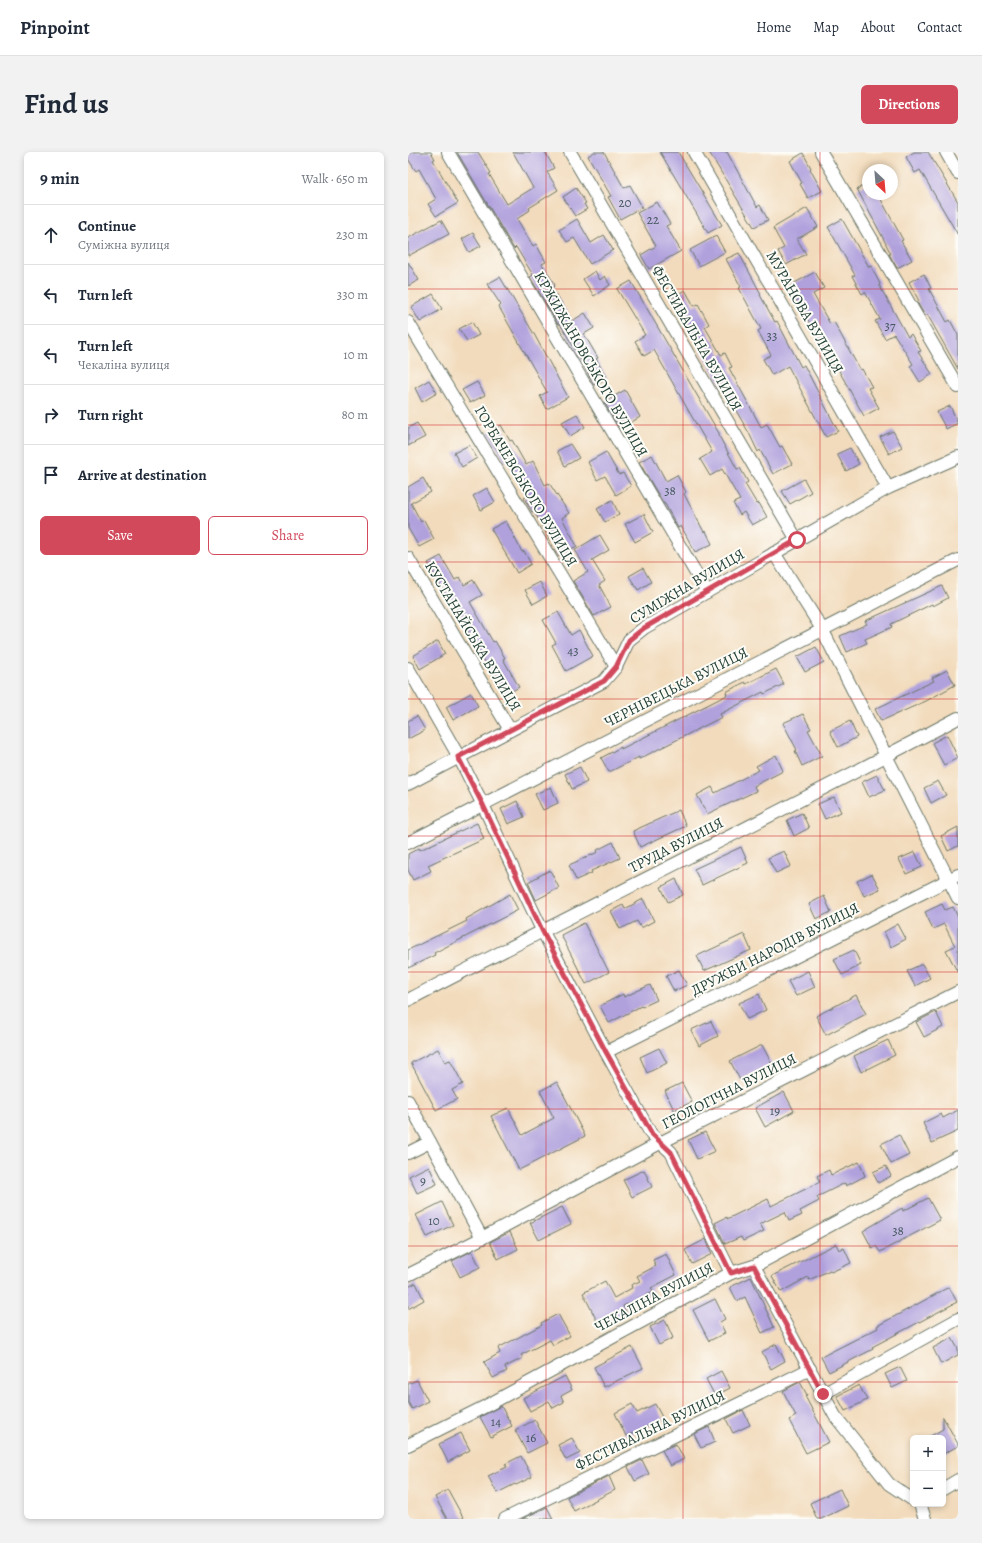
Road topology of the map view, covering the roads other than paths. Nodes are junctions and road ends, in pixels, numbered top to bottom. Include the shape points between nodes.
1 (448, 152) edge
2 (570, 152) edge
3 (694, 152) edge
4 (821, 152) edge
5 (946, 152) edge
6 (958, 173) edge
7 (408, 322) edge
8 (958, 388) edge
9 (958, 457) edge
10 (888, 488) junction
11 (797, 540) junction
12 (774, 553) junction
13 (958, 560) edge
14 (410, 566) edge
15 (707, 592) junction
16 (822, 629) junction
17 (616, 667) junction
18 (408, 668) edge
19 (958, 718) edge
20 (510, 730) junction
21 (886, 756) junction
22 (458, 757) junction
23 (408, 784) edge
24 (483, 805) junction
25 (408, 843) edge
26 (953, 877) edge
27 (958, 898) edge
28 (542, 930) junction
29 (958, 992) edge
30 (408, 1000) edge
31 (606, 1052) junction
32 (408, 1101) edge
33 (430, 1142) junction
34 (660, 1143) junction
35 (408, 1153) edge
36 (958, 1157) edge
37 (482, 1238) junction
38 (754, 1266) junction
39 (731, 1273) junction
40 (408, 1275) edge
41 (958, 1319) edge
42 (810, 1369) junction
43 (823, 1394) junction
44 (408, 1445) edge
45 (958, 1480) edge
46 (946, 1487) edge
47 (910, 1498) edge
48 (921, 1507) edge
49 (505, 1519) edge
50 (925, 1519) edge

1 - 15 street, КРЖИЖАНОВСЬКОГО ВУЛИЦЯ
2 - 11 street, ФЕСТИВАЛЬНА ВУЛИЦЯ
3 - 10 street, МУРАНОВА ВУЛИЦЯ
4 - 8 street
5 - 6 street
7 - 17 street, ГОРБАЧЕВСЬКОГО ВУЛИЦЯ
9 - 10 street, СУМІЖНА ВУЛИЦЯ
10 - 11 street, СУМІЖНА ВУЛИЦЯ
11 - 12 street, СУМІЖНА ВУЛИЦЯ
12 - 15 street, СУМІЖНА ВУЛИЦЯ
12 - 16 street
13 - 16 street, ЧЕРНІВЕЦЬКА ВУЛИЦЯ
14 - 20 street, КУСТАНАЙСЬКА ВУЛИЦЯ
15 - 17 street, СУМІЖНА ВУЛИЦЯ via 644,628 629,640
16 - 21 street
16 - 24 street, ЧЕРНІВЕЦЬКА ВУЛИЦЯ
17 - 20 street, СУМІЖНА ВУЛИЦЯ via 604,681
18 - 22 street
19 - 21 street, ТРУДА ВУЛИЦЯ
20 - 22 street, СУМІЖНА ВУЛИЦЯ
21 - 26 street
21 - 28 street, ТРУДА ВУЛИЦЯ
22 - 23 street, СУМІЖНА ВУЛИЦЯ
22 - 24 street
24 - 25 street, ЧЕРНІВЕЦЬКА ВУЛИЦЯ
24 - 28 street
26 - 27 street
26 - 31 street, ДРУЖБИ НАРОДІВ ВУЛИЦЯ
28 - 30 street, ТРУДА ВУЛИЦЯ
28 - 31 street
29 - 34 street, ГЕОЛОГІЧНА ВУЛИЦЯ
31 - 34 street via 652,1134
32 - 33 street
33 - 35 street
33 - 37 street
34 - 37 street, ГЕОЛОГІЧНА ВУЛИЦЯ
34 - 39 street via 671,1152
36 - 38 street, ЧЕКАЛІНА ВУЛИЦЯ
37 - 40 street, ГЕОЛОГІЧНА ВУЛИЦЯ
38 - 39 street, ЧЕКАЛІНА ВУЛИЦЯ
38 - 42 street
39 - 44 street, ЧЕКАЛІНА ВУЛИЦЯ via 486,1406
41 - 43 street
42 - 43 street
42 - 49 street, ФЕСТИВАЛЬНА ВУЛИЦЯ
43 - 47 street via 835,1416 888,1484
45 - 46 street
48 - 50 street

